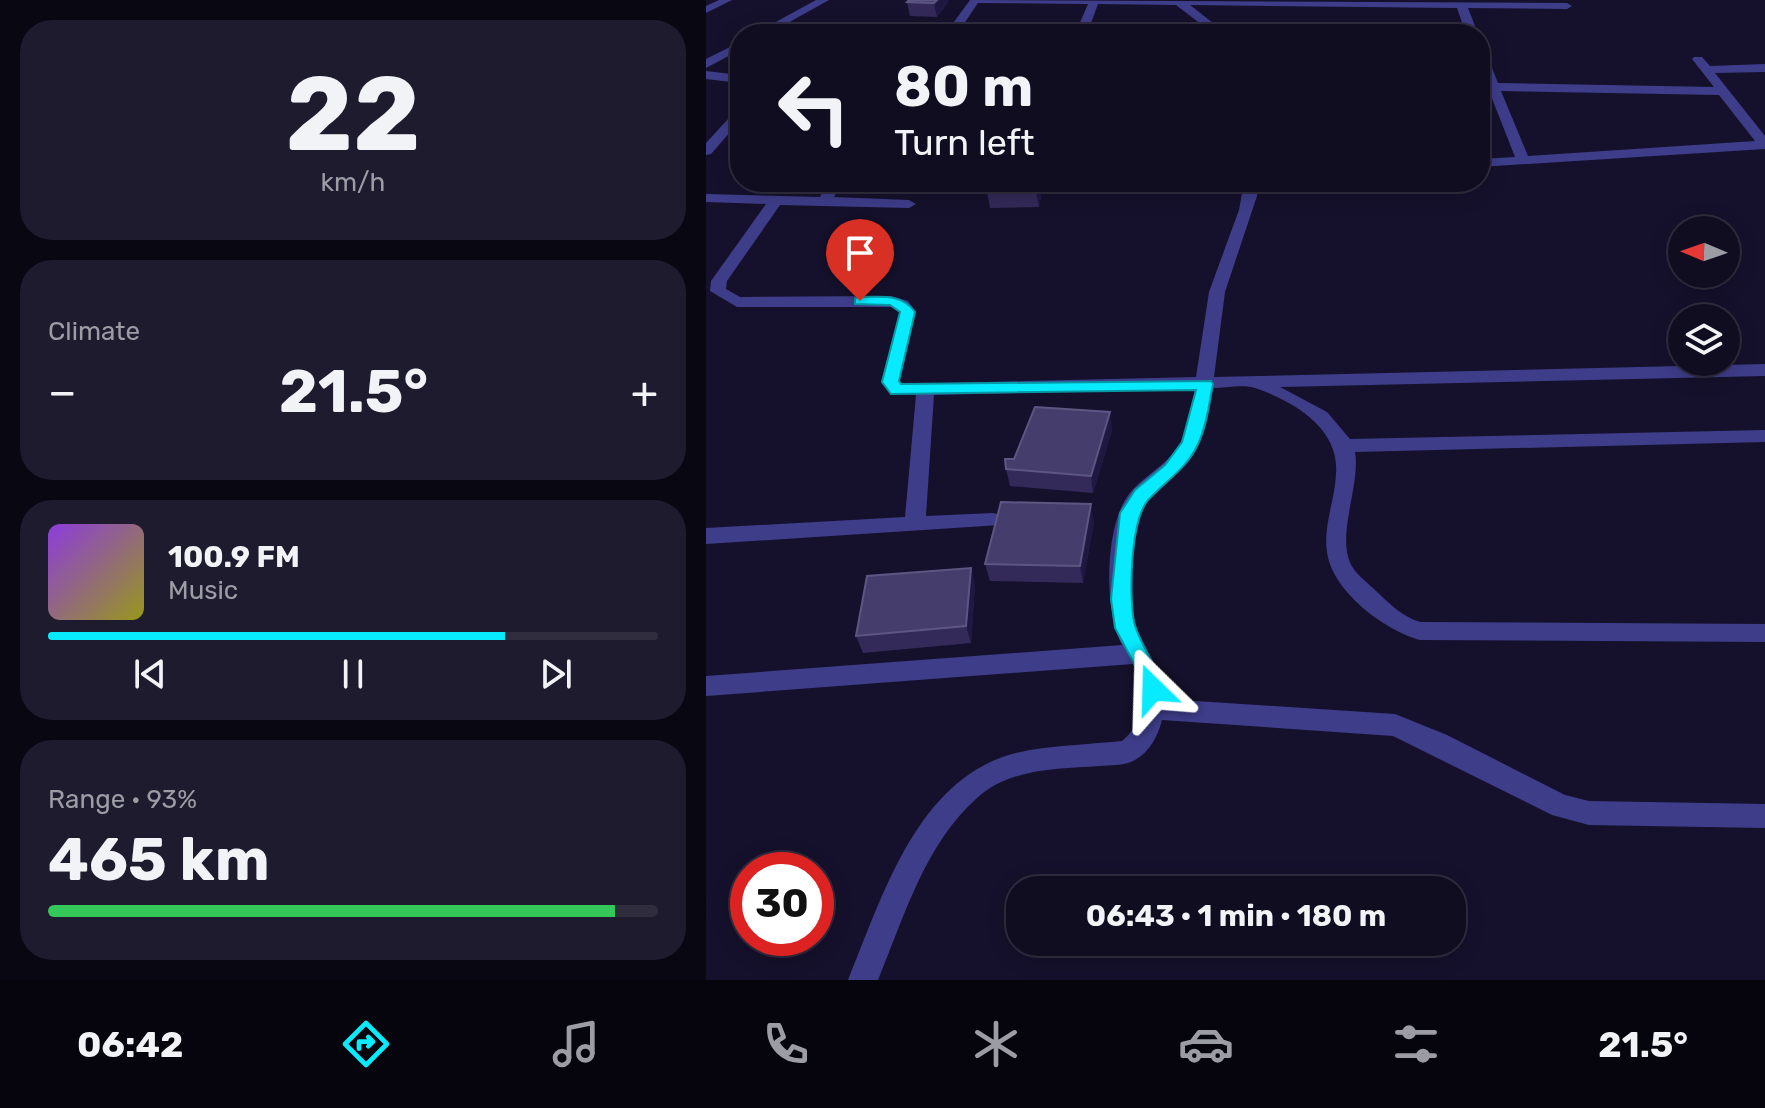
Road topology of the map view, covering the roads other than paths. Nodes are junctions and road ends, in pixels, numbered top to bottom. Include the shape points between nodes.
1 (727, 0) edge
2 (824, 0) edge
3 (975, 0) edge
4 (1094, 1) edge
5 (1180, 3) junction
6 (1461, 5) junction
7 (1567, 6) dead end
8 (706, 10) edge
9 (779, 24) edge
10 (958, 24) edge
11 (1085, 24) edge
12 (1208, 24) edge
13 (1468, 24) edge
14 (730, 51) edge
15 (706, 64) edge
16 (1765, 68) edge
17 (706, 75) edge
18 (722, 77) junction
19 (730, 78) edge
20 (1490, 78) edge
21 (706, 84) edge
22 (1495, 91) junction
23 (1723, 91) junction
24 (1490, 92) edge
25 (730, 121) edge
26 (730, 124) edge
27 (706, 128) edge
28 (1765, 144) edge
29 (706, 151) edge
30 (1523, 159) junction
31 (1490, 162) edge
32 (830, 192) edge
33 (1250, 192) edge
34 (706, 198) edge
35 (775, 201) junction
36 (824, 202) junction
37 (909, 204) dead end
38 (713, 280) edge
39 (1765, 370) edge
40 (1260, 383) junction
41 (1205, 384) junction
42 (925, 391) junction
43 (1765, 436) edge
44 (1344, 446) junction
45 (993, 520) edge
46 (915, 525) junction
47 (706, 536) edge
48 (1763, 639) edge
49 (1139, 653) junction
50 (706, 686) edge
51 (1152, 709) junction
52 (1765, 816) edge
53 (863, 980) edge

1 - 8 street
2 - 9 street
3 - 4 street
3 - 10 street
4 - 5 street
4 - 11 street
5 - 6 street
5 - 12 street
6 - 7 street
6 - 13 street
14 - 15 street
16 - 23 street via 1702,64
17 - 18 street
18 - 19 street
18 - 21 street
20 - 22 street
22 - 23 street
22 - 24 street
22 - 30 street
23 - 28 street
25 - 27 street
26 - 29 street
28 - 30 street
30 - 31 street
32 - 36 street
33 - 41 street via 1216,293
34 - 35 street
35 - 36 street
35 - 38 street
36 - 37 street
38 - 42 street via 718,291 737,302 902,304 908,312 890,382 897,390
39 - 40 street
40 - 41 street
40 - 44 street via 1320,416
41 - 42 street
41 - 49 street via 1190,443 1129,513 1121,599 1125,628
42 - 46 street
43 - 44 street
44 - 48 street via 1338,561 1403,627
45 - 46 street
46 - 47 street
49 - 50 street
49 - 51 street via 1153,689
51 - 52 street via 1395,725 1561,806 1589,813
51 - 53 street via 1141,744 1127,752 1021,764 994,772 959,797 927,836

